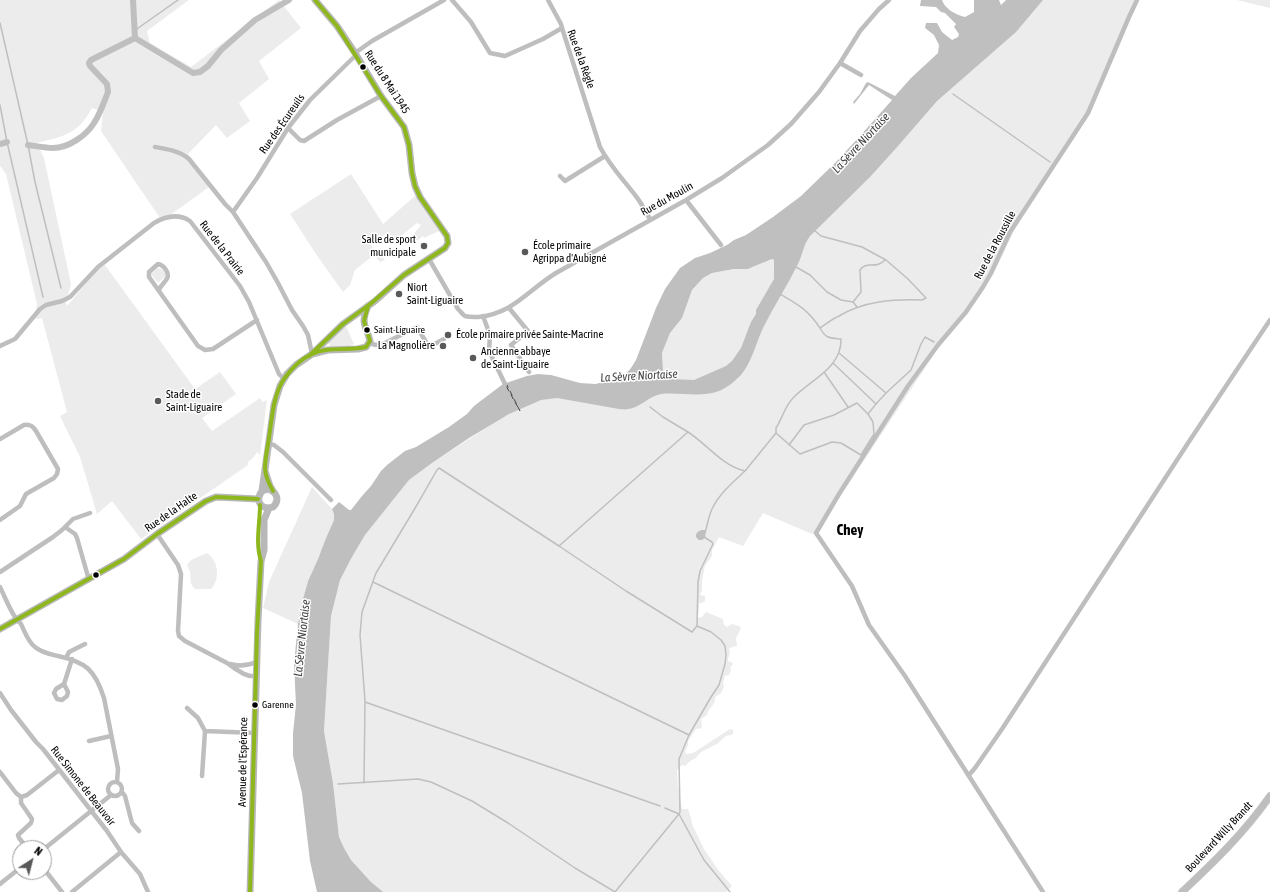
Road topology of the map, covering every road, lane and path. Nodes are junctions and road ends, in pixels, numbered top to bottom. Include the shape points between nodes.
1 (315, 0) edge
2 (444, 0) edge
3 (452, 0) edge
4 (548, 0) edge
5 (889, 0) edge
6 (1137, 0) edge
7 (562, 28) junction
8 (356, 54) junction
9 (840, 63) junction
10 (861, 75) dead end
11 (381, 96) junction
12 (288, 128) junction
13 (155, 147) dead end
14 (605, 156) junction
15 (560, 176) dead end
16 (686, 200) junction
17 (233, 212) junction
18 (650, 219) junction
19 (721, 245) dead end
20 (428, 259) junction
21 (159, 290) junction
22 (368, 306) junction
23 (509, 308) junction
24 (354, 315) junction
25 (483, 316) junction
26 (256, 320) junction
27 (1270, 320) edge
28 (364, 322) junction
29 (444, 339) dead end
30 (324, 342) junction
31 (370, 343) junction
32 (0, 346) edge
33 (328, 350) junction
34 (312, 354) junction
35 (529, 372) dead end
36 (284, 380) junction
37 (505, 384) dead end
38 (0, 439) edge
39 (268, 444) junction
40 (265, 471) junction
41 (262, 491) junction
42 (273, 491) junction
43 (331, 500) dead end
44 (259, 502) junction
45 (269, 508) junction
46 (90, 513) dead end
47 (0, 520) edge
48 (65, 528) junction
49 (157, 534) junction
50 (261, 561) junction
51 (0, 572) edge
52 (90, 580) junction
53 (0, 587) edge
54 (17, 620) junction
55 (0, 629) edge
56 (85, 644) dead end
57 (66, 658) junction
58 (72, 659) junction
59 (256, 662) junction
60 (227, 663) junction
61 (256, 676) junction
62 (64, 684) dead end
63 (0, 693) edge
64 (187, 708) dead end
65 (204, 730) junction
66 (255, 733) junction
67 (111, 736) junction
68 (89, 741) dead end
69 (59, 770) junction
70 (0, 772) edge
71 (969, 775) junction
72 (202, 776) dead end
73 (118, 782) junction
74 (122, 792) junction
75 (111, 795) junction
76 (1270, 796) edge
77 (21, 797) junction
78 (92, 811) junction
79 (139, 831) dead end
80 (21, 840) edge
81 (52, 843) edge
82 (121, 852) junction
83 (12, 874) edge
84 (52, 879) edge
85 (0, 884) edge
86 (62, 892) edge
87 (72, 892) edge
88 (148, 892) edge
89 (250, 892) edge
90 (1043, 892) edge
91 (1182, 892) edge

1 - 8 street, Rue du 8 Mai 1945
2 - 8 street
3 - 7 street, Rue de la Règle via 471,22 490,53 505,56
4 - 7 street
5 - 9 street, Rue du Moulin via 860,31
6 - 71 street, Rue de la Roussille via 1088,113 1010,232 983,287 908,386 816,533 852,586 869,625
7 - 14 street, Rue de la Règle
8 - 11 street, Rue du 8 Mai 1945
8 - 12 street, Rue des Écureuils via 315,94
9 - 10 street
9 - 16 street, Rue du Moulin via 819,92 773,141
11 - 12 street via 304,141
11 - 20 street, Rue du 8 Mai 1945 via 404,127 413,180 418,193 448,239 445,248
12 - 17 street, Rue des Écureuils
13 - 17 street via 189,159
14 - 15 street via 564,181
14 - 18 street, Rue de la Règle via 637,196
16 - 18 street, Rue du Moulin
16 - 19 street
17 - 34 street via 303,326 308,335
18 - 23 street, Rue du Moulin via 550,276
20 - 22 street, Rue du 8 Mai 1945 via 404,275
20 - 25 street, Rue du Moulin via 458,309 465,316
21 - 21 street via 148,274 158,264 168,272
21 - 26 street via 198,346 205,350 213,349
22 - 24 street, Rue du 8 Mai 1945
22 - 28 street
23 - 25 street, Rue du Moulin
23 - 35 street via 528,331 511,345
24 - 28 street
24 - 30 street, Rue du 8 Mai 1945
25 - 37 street via 490,335 488,351
26 - 32 street, Rue de la Prairie via 245,294 230,272 190,221 177,216 154,223 98,267 70,297 40,309 15,339
26 - 36 street, Rue de la Prairie
27 - 71 street via 1002,729
28 - 31 street
29 - 31 street via 429,347 417,327 383,344
30 - 33 street via 323,346
30 - 34 street, Rue du 8 Mai 1945
31 - 33 street via 362,349
33 - 34 street
34 - 36 street via 296,365
36 - 39 street via 274,405
38 - 47 street via 24,425 32,426 58,472 54,478 26,494 20,506
39 - 40 street
39 - 43 street via 283,452
40 - 41 street
40 - 42 street
41 - 42 street
41 - 44 street
42 - 45 street via 277,501
44 - 45 street via 264,508
44 - 49 street, Rue de la Halte via 224,497 211,498
44 - 50 street, Avenue de l'Espérance
45 - 50 street, Avenue de l'Espérance via 264,520 264,550
46 - 48 street via 73,519
48 - 51 street
48 - 52 street via 77,538
49 - 52 street, Rue de la Halte
49 - 60 street via 178,565 181,574 179,636 185,642
50 - 59 street, Avenue de l'Espérance
52 - 54 street, Rue de la Halte
53 - 54 street
54 - 55 street, Rue de la Halte
54 - 57 street via 36,648 47,654
56 - 57 street via 69,652
57 - 58 street
58 - 62 street
58 - 67 street via 89,669 101,690
59 - 60 street via 247,666
59 - 61 street, Avenue de l'Espérance
60 - 61 street via 244,674
61 - 66 street, Avenue de l'Espérance
63 - 69 street, Rue Simone de Beauvoir
64 - 65 street via 198,718
65 - 66 street
65 - 72 street
66 - 89 street, Avenue de l'Espérance
67 - 68 street
67 - 73 street
69 - 77 street
69 - 78 street, Rue Simone de Beauvoir
70 - 77 street
71 - 90 street
73 - 74 street
73 - 75 street via 109,785 108,791
74 - 75 street via 118,796
74 - 79 street via 132,823
75 - 78 street
76 - 91 main road, Boulevard Willy Brandt via 1235,839
77 - 80 street via 20,803 32,819 18,835
78 - 81 street
78 - 82 street, Rue Simone de Beauvoir
82 - 87 street
82 - 88 street, Rue Simone de Beauvoir via 140,874
83 - 85 street
84 - 86 street

